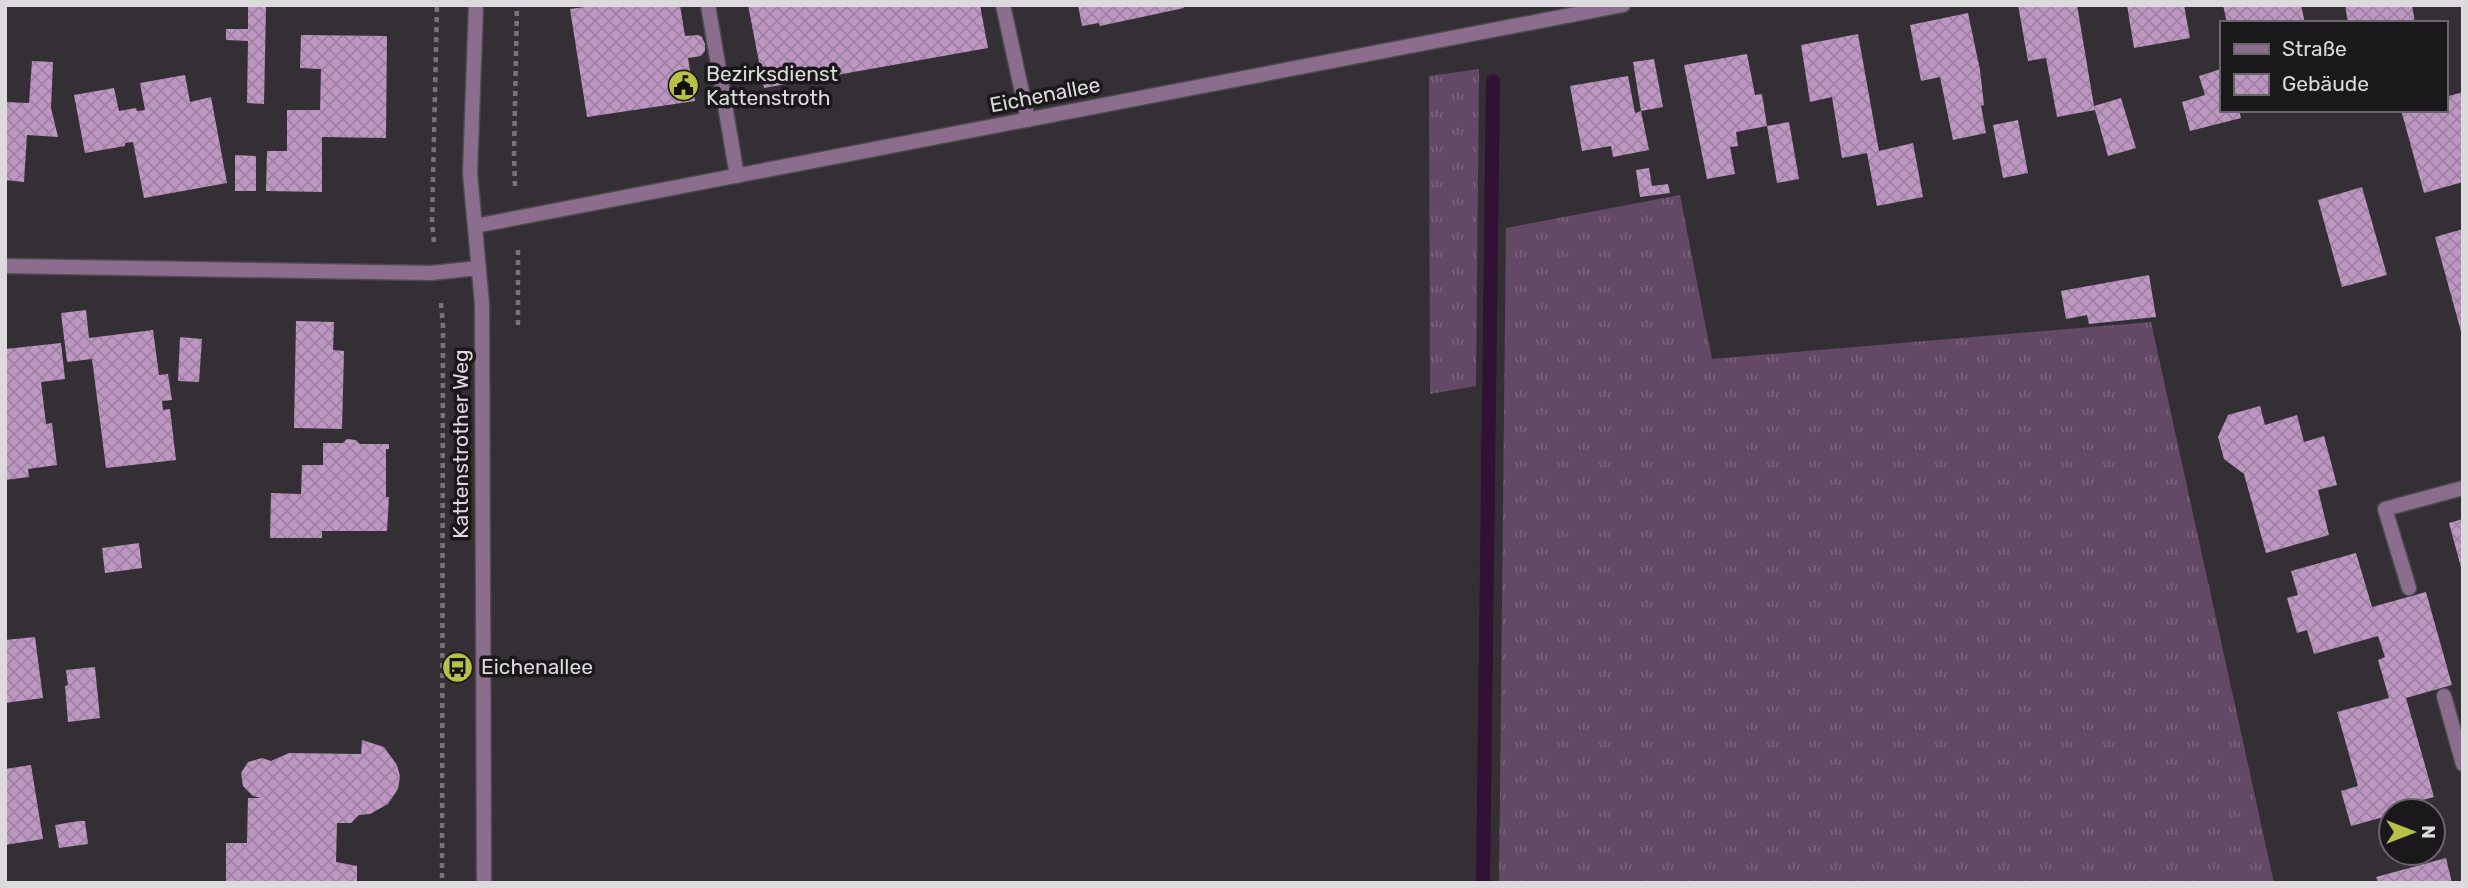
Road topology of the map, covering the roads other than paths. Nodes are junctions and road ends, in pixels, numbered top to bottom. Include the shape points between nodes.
1 (476, 5) edge
2 (708, 5) edge
3 (1003, 5) edge
4 (1623, 5) edge
5 (1028, 120) junction
6 (737, 177) junction
7 (475, 226) junction
8 (5, 266) edge
9 (479, 268) junction
10 (2463, 488) edge
11 (2409, 588) dead end
12 (2444, 696) dead end
13 (2463, 764) edge
14 (484, 883) edge

1 - 7 street, Kattenstrother Weg via 470,173
2 - 6 street
3 - 5 street
4 - 5 street, Eichenallee
5 - 6 street, Eichenallee
6 - 7 street, Eichenallee
7 - 9 street, Kattenstrother Weg
8 - 9 street via 431,273
9 - 14 street, Kattenstrother Weg
10 - 11 street via 2385,509
12 - 13 street

